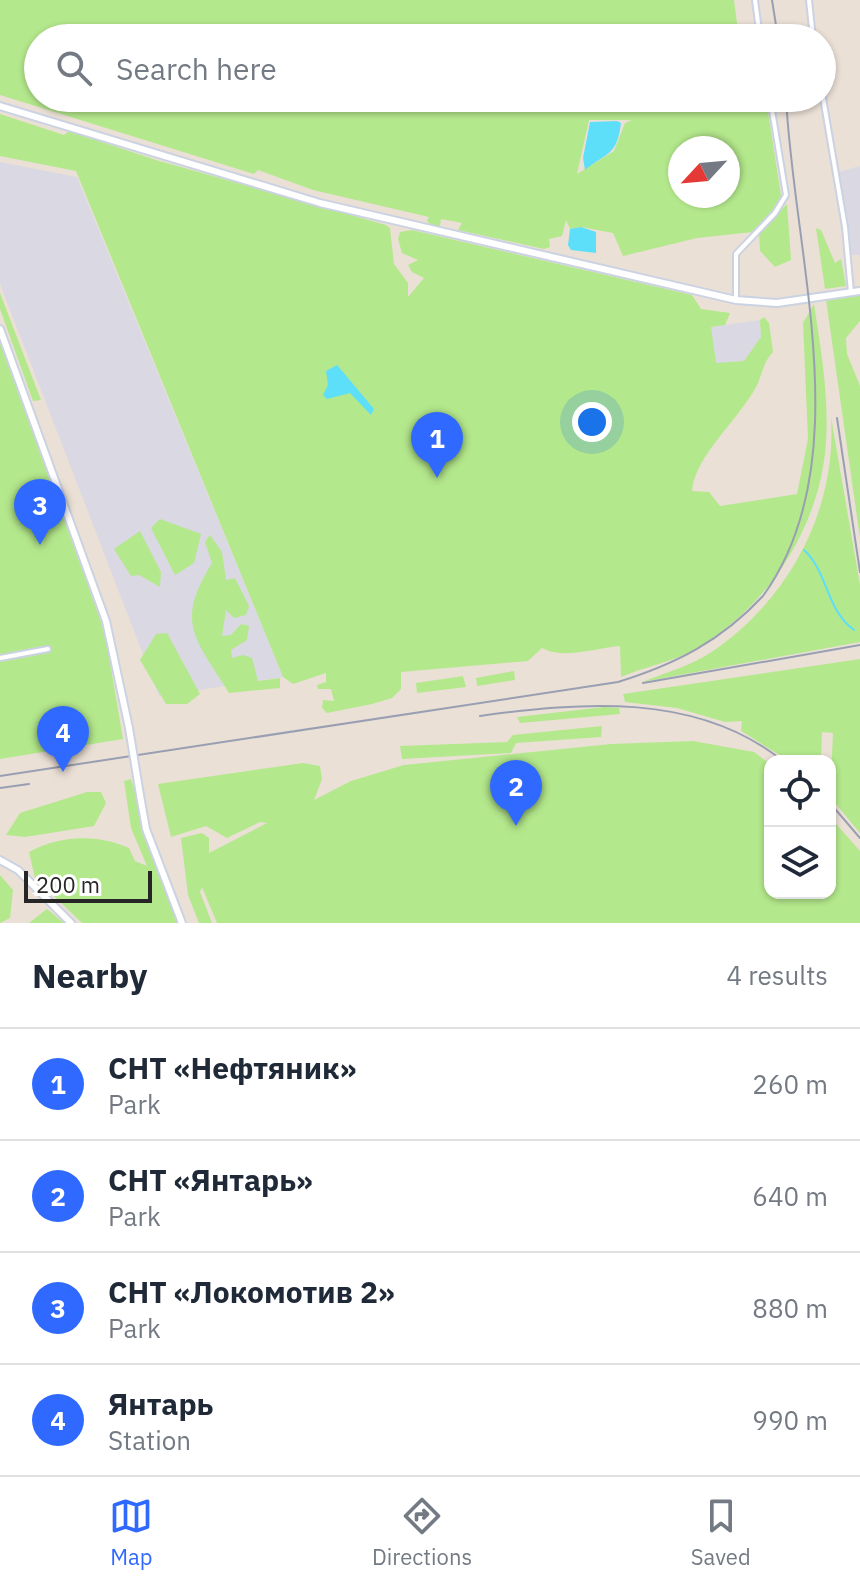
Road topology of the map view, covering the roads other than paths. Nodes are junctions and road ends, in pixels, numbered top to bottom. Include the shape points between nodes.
1 (755, 0) edge
2 (809, 0) edge
3 (758, 24) edge
4 (812, 24) edge
5 (0, 106) edge
6 (772, 112) edge
7 (825, 112) edge
8 (860, 291) edge
9 (851, 292) junction
10 (736, 300) junction
11 (0, 329) edge
12 (48, 649) dead end
13 (0, 658) edge
14 (0, 860) edge
15 (71, 923) edge
16 (182, 923) edge

1 - 3 street
2 - 4 street
5 - 10 street via 320,203
6 - 10 street via 786,195 736,254
7 - 9 street
8 - 9 street
9 - 10 street via 767,304
11 - 16 street, bridge via 106,621 146,829
12 - 13 street
14 - 15 street via 18,870

